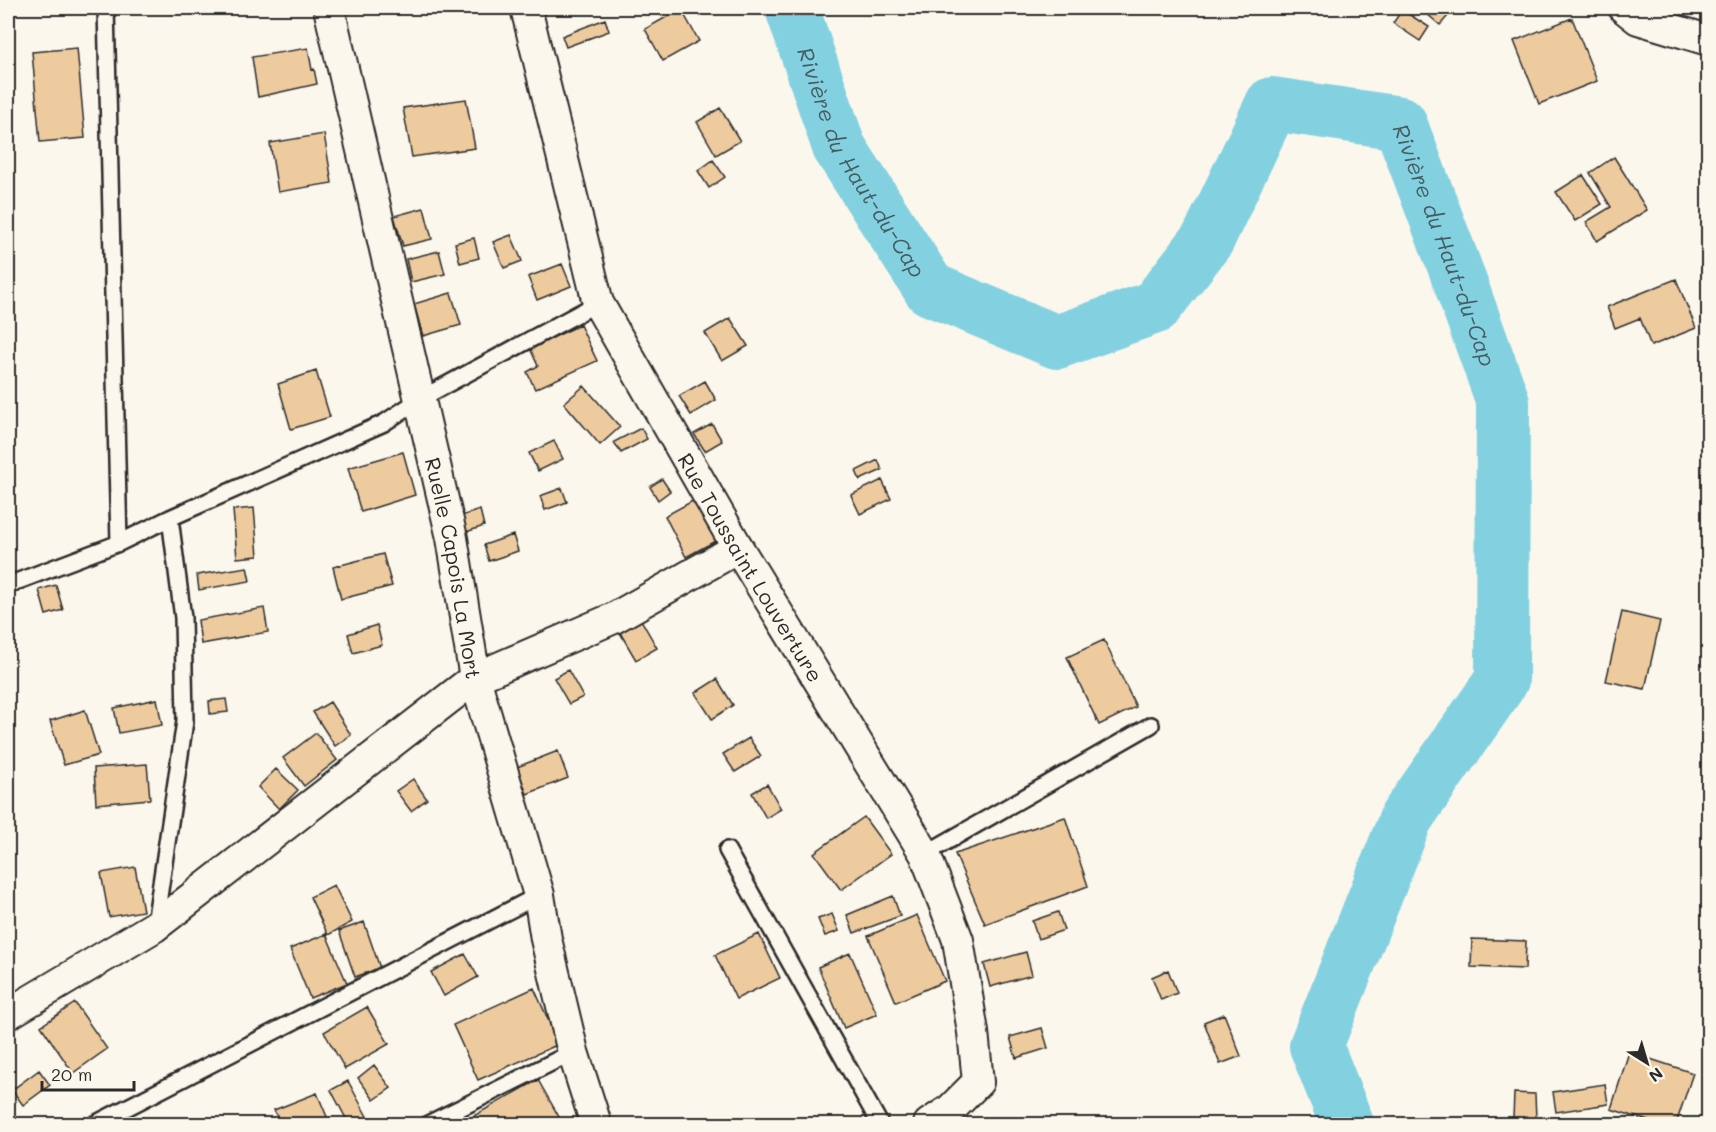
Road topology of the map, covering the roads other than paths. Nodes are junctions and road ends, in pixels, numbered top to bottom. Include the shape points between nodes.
1 (106, 8) edge
2 (329, 8) edge
3 (526, 8) edge
4 (1624, 8) edge
5 (1708, 40) edge
6 (598, 303) junction
7 (420, 399) junction
8 (170, 518) junction
9 (119, 543) junction
10 (738, 548) junction
11 (8, 585) edge
12 (475, 678) junction
13 (1151, 725) dead end
14 (727, 850) dead end
15 (925, 854) junction
16 (539, 895) junction
17 (154, 927) junction
18 (8, 1014) edge
19 (573, 1052) junction
20 (946, 1120) edge
21 (95, 1125) edge
22 (428, 1125) edge
23 (596, 1125) edge
24 (880, 1125) edge

1 - 9 lane
2 - 7 street, Ruelle Capois La Mort
3 - 6 street, Rue Toussaint Louverture
4 - 5 street via 1638,19
6 - 7 lane
6 - 10 street, Rue Toussaint Louverture
7 - 8 lane via 384,423
7 - 12 street, Ruelle Capois La Mort via 452,538
8 - 9 lane
8 - 17 lane via 183,618 185,721
9 - 11 lane
10 - 12 street via 614,618
10 - 15 street, Rue Toussaint Louverture
12 - 16 street, Ruelle Capois La Mort
12 - 17 street
13 - 15 lane
14 - 24 lane
15 - 20 street, Rue Toussaint Louverture via 958,940 978,1082
16 - 19 street, Ruelle Capois La Mort
16 - 21 lane
17 - 18 street
19 - 22 lane
19 - 23 street, Ruelle Capois La Mort

